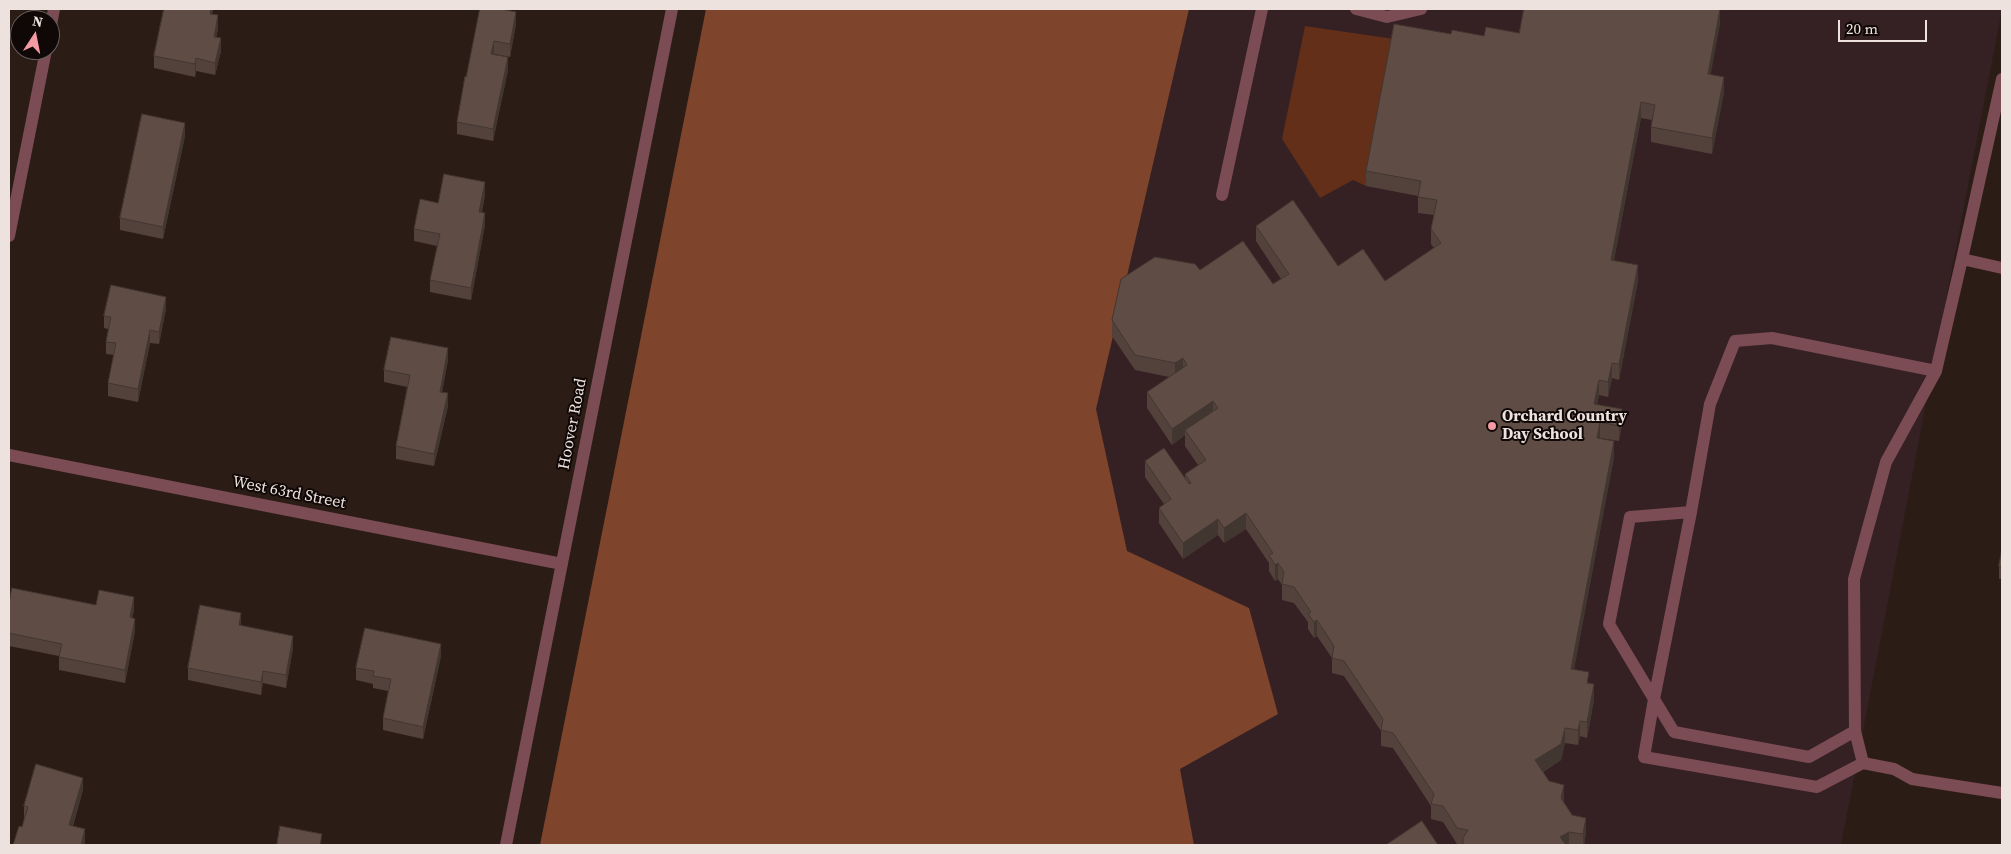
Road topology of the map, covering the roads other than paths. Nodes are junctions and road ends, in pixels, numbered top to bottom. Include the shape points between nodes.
1 (672, 9) edge
2 (1262, 9) edge
3 (1356, 9) edge
4 (1421, 9) edge
5 (44, 60) edge
6 (2002, 79) edge
7 (1222, 195) dead end
8 (9, 236) edge
9 (1962, 259) junction
10 (2002, 268) edge
11 (1936, 371) junction
12 (9, 455) edge
13 (1690, 512) junction
14 (562, 564) junction
15 (1654, 699) junction
16 (1855, 731) junction
17 (1863, 764) junction
18 (2002, 793) edge
19 (506, 845) edge

1 - 14 street, Hoover Road
2 - 7 street
3 - 4 street via 1388,18
5 - 8 street
6 - 9 street
9 - 10 street
9 - 11 street
11 - 13 street via 1772,338 1735,341 1710,404
11 - 16 street via 1886,462 1854,579
12 - 14 street, West 63rd Street
13 - 15 street
13 - 15 street via 1630,517 1609,624
14 - 19 street, Hoover Road
15 - 16 street via 1674,732 1810,757
15 - 17 street via 1644,757 1817,787
16 - 17 street
17 - 18 street via 1894,768 1912,779

